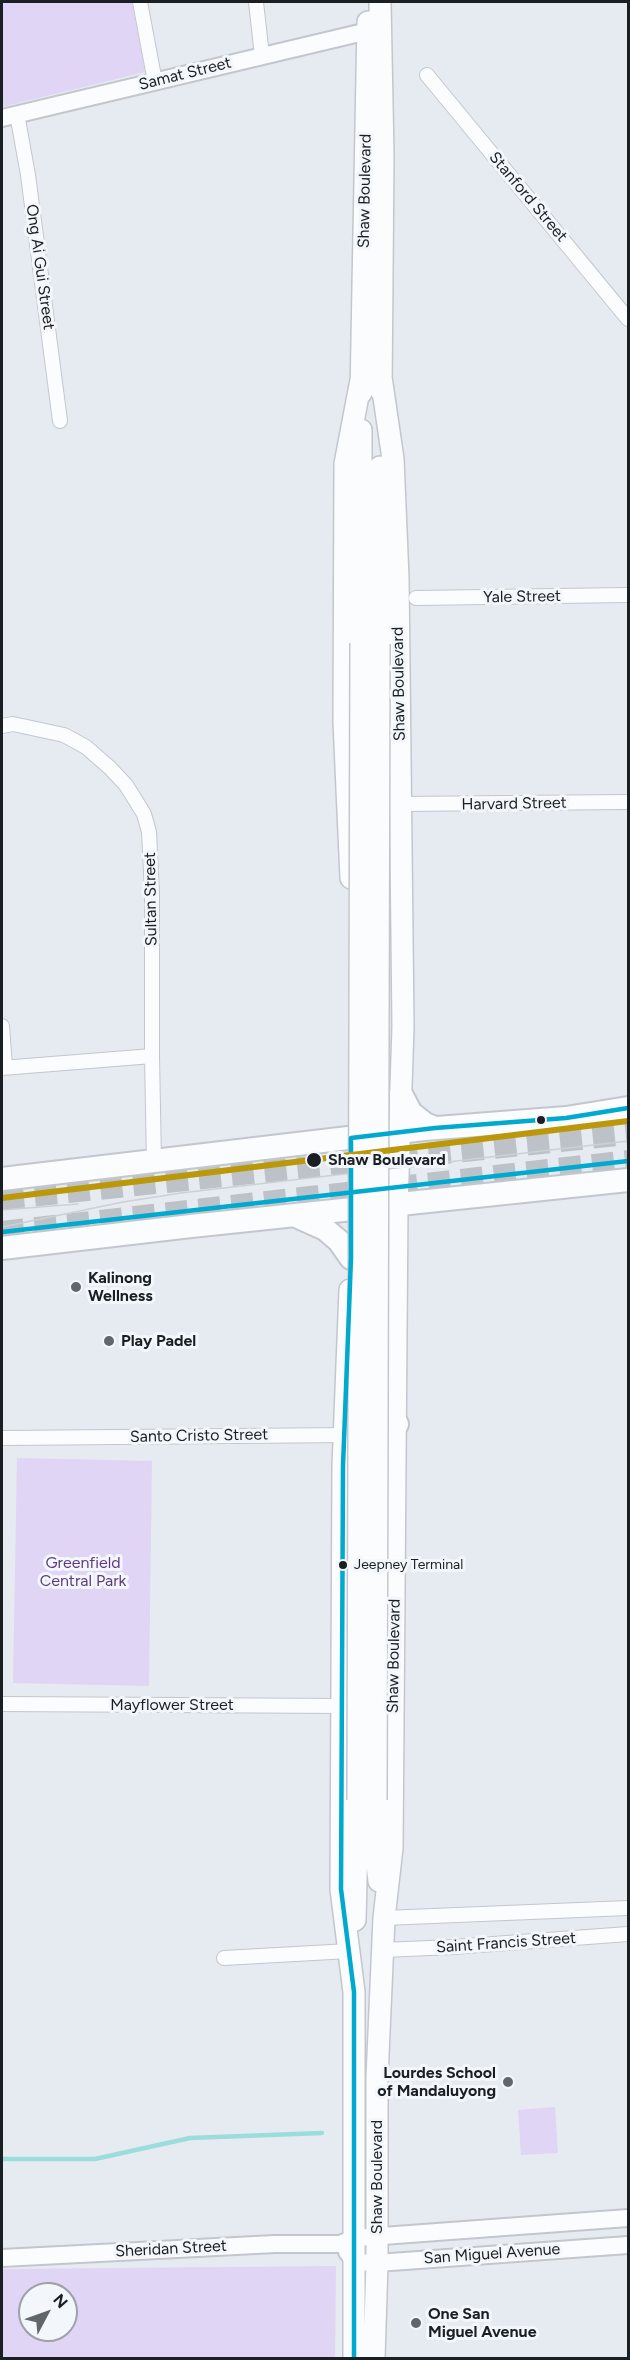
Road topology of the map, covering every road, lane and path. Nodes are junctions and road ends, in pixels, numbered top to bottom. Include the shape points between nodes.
1 (140, 2) edge
2 (256, 2) edge
3 (368, 2) edge
4 (380, 2) edge
5 (368, 31) junction
6 (262, 56) junction
7 (427, 75) dead end
8 (155, 82) junction
9 (9, 116) edge
10 (628, 319) edge
11 (371, 379) junction
12 (60, 421) dead end
13 (628, 595) edge
14 (416, 598) dead end
15 (2, 726) edge
16 (347, 782) junction
17 (400, 782) junction
18 (372, 796) junction
19 (628, 802) edge
20 (348, 803) junction
21 (400, 804) junction
22 (352, 965) junction
23 (375, 966) junction
24 (402, 967) junction
25 (2, 1026) edge
26 (152, 1056) junction
27 (3, 1067) edge
28 (401, 1094) junction
29 (628, 1108) edge
30 (435, 1128) junction
31 (399, 1132) junction
32 (362, 1137) junction
33 (154, 1162) junction
34 (2, 1179) edge
35 (628, 1180) edge
36 (397, 1205) junction
37 (374, 1206) junction
38 (351, 1209) junction
39 (292, 1216) junction
40 (2, 1248) edge
41 (351, 1258) junction
42 (397, 1429) junction
43 (345, 1435) junction
44 (2, 1438) edge
45 (396, 1465) junction
46 (343, 1466) junction
47 (2, 1704) edge
48 (343, 1706) junction
49 (367, 1800) junction
50 (628, 1908) edge
51 (384, 1918) junction
52 (628, 1934) edge
53 (382, 1950) junction
54 (349, 1951) junction
55 (224, 1958) dead end
56 (354, 1992) junction
57 (628, 2218) edge
58 (377, 2237) junction
59 (348, 2241) junction
60 (628, 2245) edge
61 (2, 2258) edge
62 (355, 2262) junction
63 (377, 2263) junction
64 (354, 2358) edge
65 (374, 2358) edge

1 - 8 street
2 - 6 street
3 - 5 main road, Shaw Boulevard
4 - 11 main road, Shaw Boulevard via 383,155
5 - 6 street, Samat Street
5 - 11 main road, Shaw Boulevard
6 - 8 street, Samat Street
7 - 10 street, Stanford Street
8 - 9 street, Samat Street
9 - 12 street, Ong Ai Gui Street via 28,175
11 - 16 main road, Shaw Boulevard via 345,464
11 - 17 main road, Shaw Boulevard via 393,459
11 - 49 main road, Shaw Boulevard, bridge
13 - 14 street, Yale Street
15 - 26 street, Sultan Street via 13,724 64,735 86,747 126,785 144,814 149,832 152,892
16 - 18 main road
16 - 20 main road, Shaw Boulevard
17 - 18 main road
17 - 21 main road, Shaw Boulevard
18 - 20 main road
18 - 21 main road
18 - 23 highway
19 - 21 street, Harvard Street
20 - 22 main road, Shaw Boulevard
21 - 24 main road, Shaw Boulevard
22 - 23 main road
22 - 32 main road, Shaw Boulevard
23 - 24 main road
23 - 32 highway
24 - 28 main road, Shaw Boulevard
25 - 27 street
26 - 27 street
26 - 33 street, Sultan Street
28 - 30 highway via 411,1113
28 - 31 main road, Shaw Boulevard
29 - 30 highway via 566,1118
30 - 31 highway
31 - 32 highway
31 - 36 main road, Shaw Boulevard
32 - 33 highway
32 - 36 highway via 378,1179
32 - 37 highway
32 - 38 main road, Shaw Boulevard
33 - 34 highway
35 - 36 highway
36 - 37 highway
36 - 42 main road, Shaw Boulevard
37 - 38 highway
37 - 42 highway via 373,1353 383,1400
38 - 39 highway
38 - 41 main road, Shaw Boulevard
39 - 40 highway
39 - 41 highway via 326,1229
41 - 43 main road, Shaw Boulevard
42 - 43 street, Santo Cristo Street
42 - 45 main road, Shaw Boulevard
43 - 44 street, Santo Cristo Street
43 - 46 main road, Shaw Boulevard
45 - 46 main road via 369,1456
45 - 51 main road, Shaw Boulevard via 392,1848
46 - 48 main road, Shaw Boulevard
47 - 48 street, Mayflower Street
48 - 54 main road, Shaw Boulevard via 341,1889
49 - 51 main road
49 - 56 main road
50 - 51 street, Saint Francis Street
51 - 53 main road, Shaw Boulevard
52 - 53 street, Saint Francis Street
53 - 58 main road, Shaw Boulevard
54 - 55 street
54 - 56 main road, Shaw Boulevard
56 - 59 main road, Shaw Boulevard
57 - 58 street, San Miguel Avenue
58 - 59 street, San Miguel Avenue
58 - 63 main road, Shaw Boulevard
59 - 61 street, Sheridan Street
59 - 62 main road, Shaw Boulevard
60 - 63 street, San Miguel Avenue
62 - 63 street, San Miguel Avenue
62 - 64 main road, Shaw Boulevard
63 - 65 main road, Shaw Boulevard

